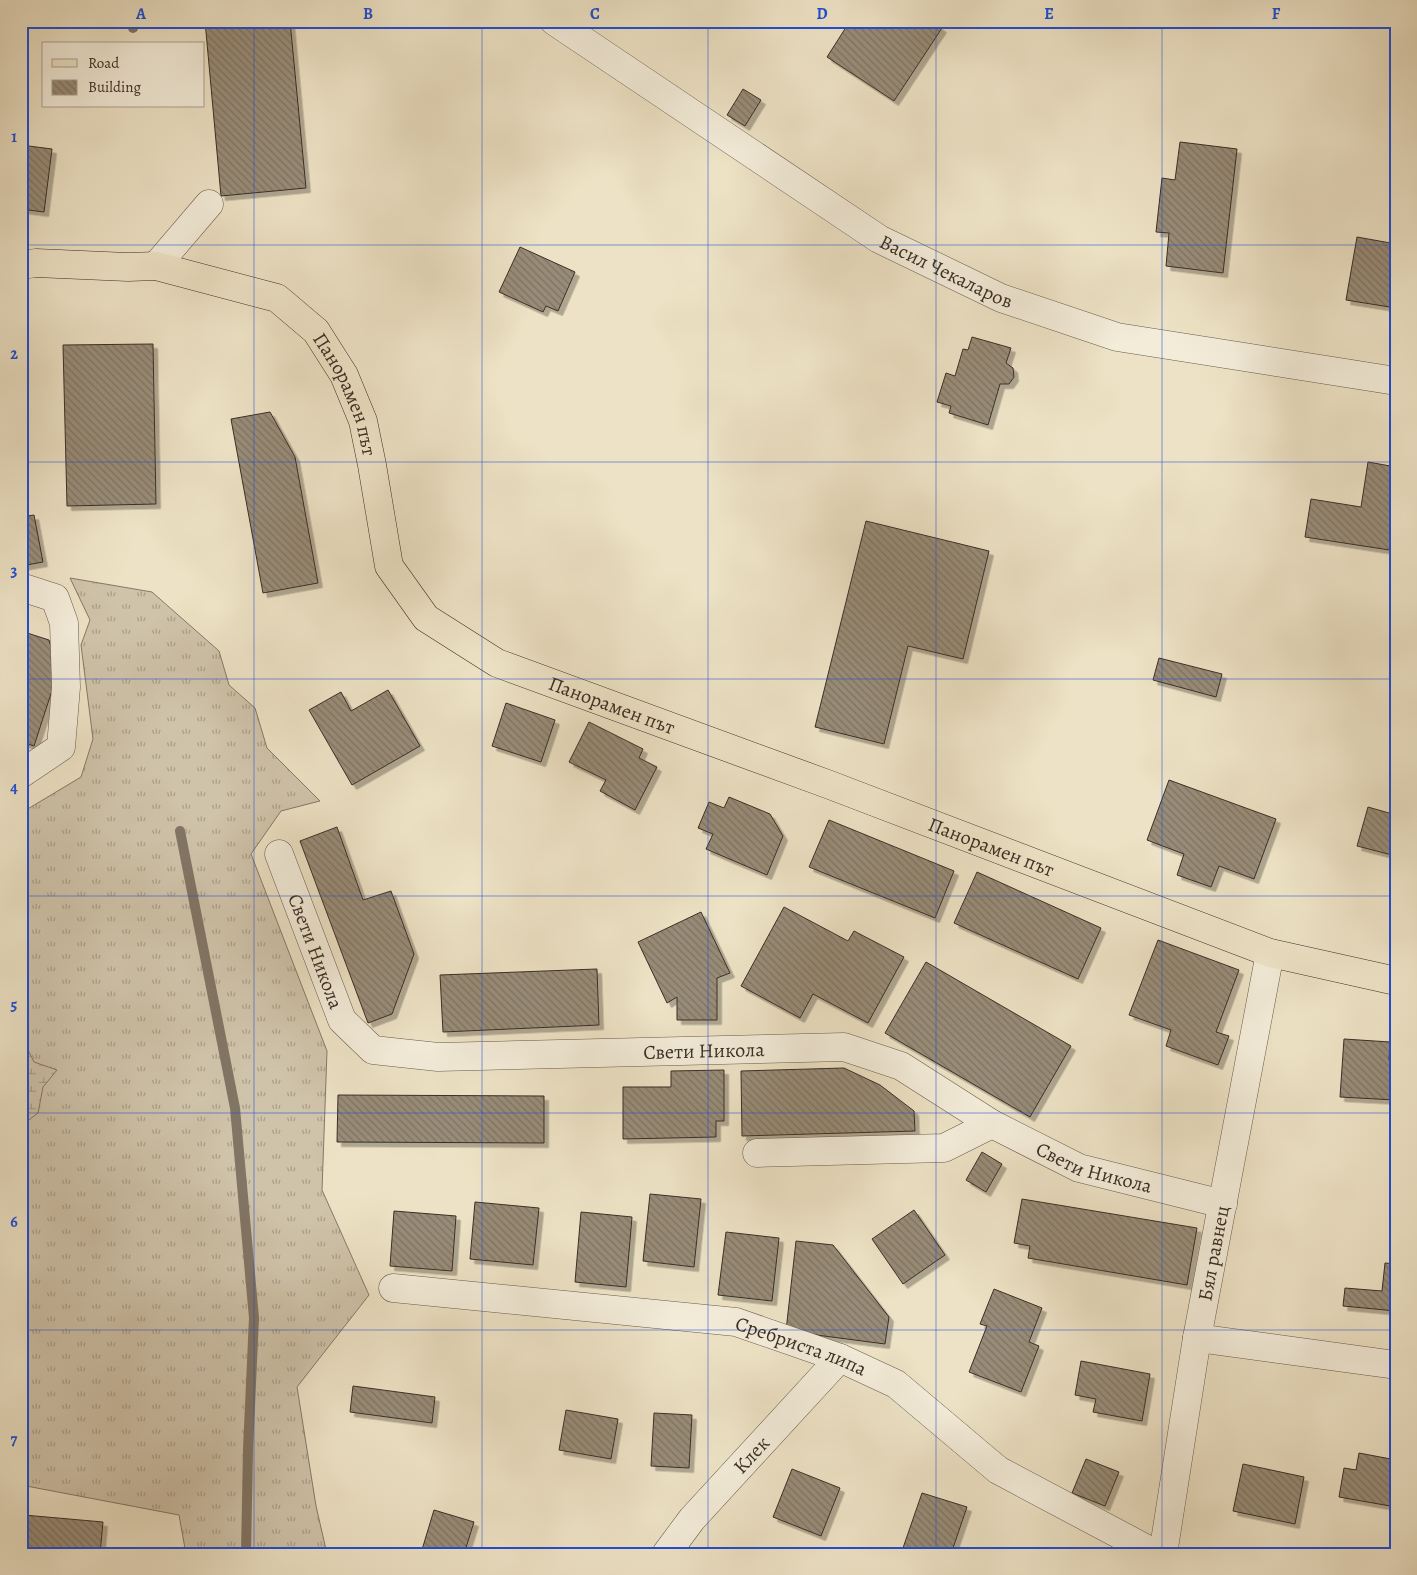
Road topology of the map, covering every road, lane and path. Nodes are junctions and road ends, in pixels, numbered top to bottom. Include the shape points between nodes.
1 (554, 21) edge
2 (209, 204) dead end
3 (21, 265) edge
4 (156, 266) junction
5 (1396, 381) edge
6 (21, 587) edge
7 (21, 774) edge
8 (280, 854) dead end
9 (1270, 953) junction
10 (1396, 981) edge
11 (992, 1124) junction
12 (757, 1153) dead end
13 (1223, 1204) junction
14 (393, 1288) dead end
15 (1197, 1338) junction
16 (840, 1358) junction
17 (1396, 1365) edge
18 (666, 1554) edge
19 (1156, 1554) edge
20 (1163, 1554) edge

1 - 5 street, Васил Чекаларов via 879,239 1002,298 1117,337
2 - 4 street
3 - 4 main road, Панорамен път
4 - 9 main road, Панорамен път via 276,298 316,331 344,375 364,421 389,566 426,618 497,662
6 - 7 street via 55,598 64,623 66,687 61,747
8 - 11 street, Свети Никола via 342,1020 373,1050 438,1057 844,1047 900,1066
9 - 10 main road, Панорамен път
9 - 13 street, Бял равнец
11 - 12 street via 944,1148
11 - 13 street, Свети Никола via 1079,1168
13 - 15 street, Бял равнец
14 - 16 street, Сребриста липа via 736,1322
15 - 17 street
15 - 20 street, Бял равнец
16 - 18 street, Клек via 692,1518
16 - 19 street, Сребриста липа via 896,1384 998,1470

